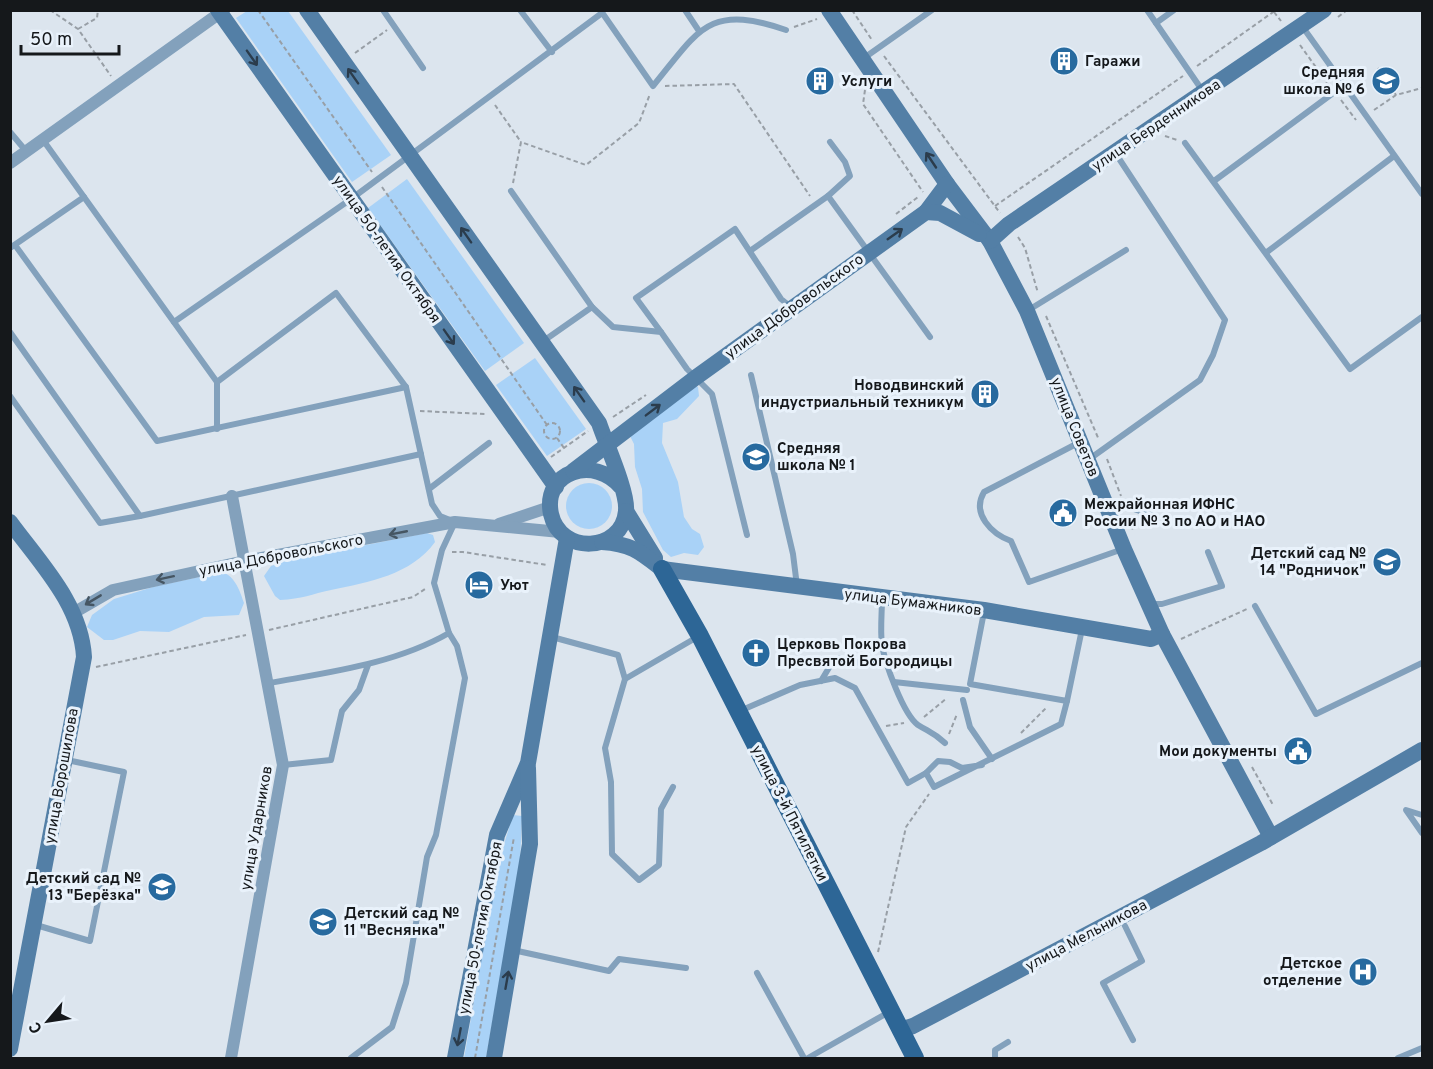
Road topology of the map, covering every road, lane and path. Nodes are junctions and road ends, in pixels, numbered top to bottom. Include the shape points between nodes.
1 (98, 10) edge
2 (258, 10) edge
3 (307, 10) edge
4 (382, 10) edge
5 (520, 10) edge
6 (685, 10) edge
7 (815, 10) edge
8 (828, 10) edge
9 (932, 10) edge
10 (1147, 10) edge
11 (1174, 10) edge
12 (1276, 10) edge
13 (221, 11) edge
14 (52, 12) edge
15 (601, 12) edge
16 (1310, 16) edge
17 (1156, 23) junction
18 (394, 26) junction
19 (78, 29) junction
20 (786, 30) joint
21 (699, 31) junction
22 (552, 52) junction
23 (353, 55) dead end
24 (862, 59) junction
25 (423, 68) dead end
26 (1378, 68) dead end
27 (1190, 71) junction
28 (867, 82) dead end
29 (1344, 85) junction
30 (118, 86) junction
31 (653, 86) junction
32 (1422, 88) edge
33 (1204, 93) junction
34 (1396, 95) junction
35 (489, 98) junction
36 (1365, 116) junction
37 (10, 132) edge
38 (1163, 135) dead end
39 (43, 140) junction
40 (521, 142) junction
41 (830, 142) dead end
42 (1185, 143) joint
43 (26, 152) junction
44 (1115, 153) junction
45 (410, 156) junction
46 (1394, 156) junction
47 (10, 163) edge
48 (377, 179) junction
49 (1214, 181) junction
50 (947, 184) junction
51 (511, 191) joint
52 (1422, 194) edge
53 (828, 196) junction
54 (84, 197) junction
55 (351, 199) junction
56 (817, 206) junction
57 (995, 206) dead end
58 (926, 212) junction
59 (887, 220) dead end
60 (990, 241) junction
61 (13, 246) edge
62 (1126, 249) dead end
63 (750, 251) junction
64 (870, 251) junction
65 (1267, 252) junction
66 (592, 307) junction
67 (792, 308) junction
68 (1027, 311) junction
69 (1422, 317) edge
70 (174, 322) junction
71 (10, 332) edge
72 (661, 332) junction
73 (930, 337) dead end
74 (542, 342) junction
75 (751, 375) dead end
76 (695, 378) junction
77 (217, 382) junction
78 (406, 387) junction
79 (648, 394) dead end
80 (10, 396) edge
81 (412, 411) junction
82 (486, 414) dead end
83 (599, 423) junction
84 (547, 425) junction
85 (217, 429) junction
86 (557, 438) junction
87 (1081, 441) junction
88 (489, 443) dead end
89 (606, 445) junction
90 (564, 448) junction
91 (421, 454) junction
92 (1088, 460) junction
93 (539, 465) junction
94 (573, 472) junction
95 (555, 487) junction
96 (621, 487) junction
97 (429, 489) junction
98 (232, 496) junction
99 (550, 507) junction
100 (1108, 509) junction
101 (626, 511) junction
102 (140, 516) junction
103 (1154, 516) dead end
104 (10, 522) edge
105 (455, 522) junction
106 (493, 526) junction
107 (564, 535) junction
108 (747, 535) dead end
109 (602, 542) junction
110 (584, 544) junction
111 (1124, 549) junction
112 (1208, 552) dead end
113 (448, 553) dead end
114 (245, 561) junction
115 (561, 566) junction
116 (662, 569) junction
117 (434, 582) junction
118 (798, 586) junction
119 (559, 589) junction
120 (882, 598) junction
121 (1149, 604) junction
122 (1255, 606) joint
123 (984, 610) junction
124 (75, 612) junction
125 (1082, 629) junction
126 (260, 632) junction
127 (449, 633) junction
128 (1162, 634) junction
129 (549, 635) junction
130 (700, 636) junction
131 (1180, 640) dead end
132 (885, 657) junction
133 (1422, 663) edge
134 (368, 665) junction
135 (81, 670) junction
136 (625, 679) junction
137 (821, 681) junction
138 (894, 682) junction
139 (270, 683) junction
140 (967, 690) dead end
141 (1056, 699) junction
142 (963, 700) joint
143 (1067, 701) junction
144 (739, 712) junction
145 (945, 743) joint
146 (1014, 748) junction
147 (1422, 750) edge
148 (63, 759) junction
149 (992, 759) junction
150 (528, 763) junction
151 (1250, 764) dead end
152 (283, 765) junction
153 (982, 765) junction
154 (926, 773) junction
155 (673, 787) dead end
156 (934, 787) junction
157 (1273, 805) dead end
158 (1422, 815) edge
159 (515, 832) dead end
160 (1422, 833) edge
161 (1271, 837) junction
162 (35, 925) junction
163 (1125, 926) dead end
164 (512, 950) junction
165 (877, 957) dead end
166 (686, 968) dead end
167 (757, 973) dead end
168 (890, 1011) junction
169 (900, 1030) junction
170 (1133, 1040) dead end
171 (1008, 1042) dead end
172 (1422, 1048) edge
173 (10, 1049) edge
174 (231, 1059) edge
175 (351, 1059) edge
176 (455, 1059) edge
177 (476, 1059) edge
178 (494, 1059) edge
179 (806, 1059) edge
180 (915, 1059) edge
181 (995, 1059) edge
182 (1398, 1059) edge

1 - 19 path via 97,18
2 - 48 path
45 -> 3 main road
4 - 18 lane
5 - 22 lane
6 - 21 lane
7 - 20 path via 820,18
8 - 24 main road, улица Советов
9 - 24 lane
10 - 17 lane
11 - 17 lane
12 - 27 path
13 - 30 street
13 -> 55 main road, улица 50-летия Октября
14 - 19 path
15 - 22 lane
15 - 31 lane
16 - 29 lane
16 - 33 main road, улица Берденникова
17 - 27 lane
18 - 23 path
18 - 25 lane
19 - 30 path
20 - 21 lane via 759,20 729,17
21 - 31 lane
22 - 35 lane
50 -> 24 main road, улица Советов
26 - 34 path
27 - 33 lane
27 - 57 path
28 - 59 path via 863,104 924,193
29 - 36 lane
29 - 49 lane
30 - 39 street
31 - 40 path via 639,123 586,165
31 - 56 path via 734,84
32 - 34 path
33 - 44 main road, улица Берденникова
34 - 36 path
35 - 40 path
35 - 45 lane
36 - 46 lane
37 - 43 lane
38 - 42 path
39 - 43 street
39 - 54 lane
40 - 51 path
41 - 53 lane via 850,176
42 - 49 lane
43 - 47 street
44 - 60 main road, улица Берденникова
44 - 92 lane via 1225,320 1200,380
45 - 48 lane
74 -> 45 main road
46 - 52 lane
46 - 65 lane
48 - 55 lane
48 - 84 path
49 - 65 lane
50 - 58 main road, улица Добровольского
50 - 60 main road, улица Советов
51 - 66 lane
53 - 56 lane
53 - 64 lane
54 - 61 lane
54 - 70 lane
55 - 70 lane
55 -> 93 main road, улица 50-летия Октября
56 - 63 lane
58 - 60 main road via 940,213
64 -> 58 main road, улица Добровольского
60 - 68 main road, улица Советов
61 - 85 lane via 157,441
62 - 68 lane
63 - 67 lane via 781,299
63 - 72 lane via 735,229 636,298
64 - 67 main road, улица Добровольского
64 - 73 lane
65 - 69 lane via 1350,369
66 - 72 lane via 613,327
66 - 74 lane
67 - 76 main road, улица Добровольского
68 - 87 main road, улица Советов
70 - 77 lane
71 - 102 lane
72 - 76 lane
83 -> 74 main road
75 - 118 lane
89 -> 76 main road, улица Добровольского
76 - 108 lane via 712,394
77 - 78 lane via 336,293
77 - 85 lane
78 - 81 lane
78 - 85 lane
79 - 83 path
80 - 102 lane via 100,523
81 - 82 path
81 - 91 lane
83 - 89 main road
83 - 90 path
84 - 86 path via 547,437
84 - 86 path via 559,426
86 - 90 path
87 - 92 main road, улица Советов
87 - 111 lane via 984,492 980,505 985,521 994,535 1011,541 1029,582
88 - 97 lane
89 - 94 main road, улица Добровольского
89 - 96 main road
90 - 93 path
91 - 97 lane
91 - 98 lane
92 - 100 main road, улица Советов
93 - 95 main road, улица 50-летия Октября
94 - 95 main road
94 - 96 main road via 597,469
95 - 99 main road
96 - 101 main road
97 - 105 lane via 440,516
98 - 102 lane
98 - 114 street, улица Ударников
99 - 106 street
99 - 107 main road via 553,521
100 - 103 lane via 1125,506
100 - 111 main road, улица Советов
101 - 109 main road via 619,530
101 - 116 main road
104 - 124 main road, улица Ворошилова
105 - 106 street, улица Добровольского
105 -> 114 street, улица Добровольского
105 - 117 lane via 442,550
106 - 107 street, улица Добровольского
107 - 110 main road
107 - 115 main road
109 - 110 main road
109 - 116 main road via 628,544
110 - 119 main road via 567,568
111 - 121 main road, улица Советов
112 - 121 lane via 1222,586 1162,604
113 - 115 path
114 -> 124 street, улица Добровольского via 112,590
114 - 126 street, улица Ударников
115 - 119 main road
116 - 118 main road, улица Бумажников
116 - 130 main road, улица 3-й Пятилетки
117 - 126 path via 413,597
117 - 127 lane
118 - 120 main road, улица Бумажников
119 - 129 main road, улица 50-летия Октября
120 - 123 main road, улица Бумажников
120 - 132 lane
121 - 128 main road, улица Советов
122 - 131 path
122 - 133 lane via 1316,714
123 - 125 main road, улица Бумажников
123 - 141 lane via 970,684
124 - 135 main road, улица Ворошилова via 83,643
125 - 128 main road, улица Бумажников via 1151,639
125 - 143 lane
126 - 135 path
126 - 139 street, улица Ударников
127 - 134 lane via 429,645
127 - 175 lane via 457,646 465,678 436,836 427,857 406,983 393,1027
128 - 161 main road, улица Советов
129 - 136 lane via 618,656
129 - 150 main road, улица 50-летия Октября
130 - 136 lane
130 - 144 main road, улица 3-й Пятилетки
132 - 137 lane via 868,666 838,658
132 - 138 lane
134 - 139 lane
134 - 152 lane via 359,690 342,711 331,760
135 - 148 main road, улица Ворошилова
136 - 155 lane via 605,748 611,782 612,854 639,880 659,865 662,809
137 - 144 lane
137 - 154 lane via 835,678 855,688 908,783
138 - 140 lane
138 - 145 lane via 917,724 932,730
139 - 152 street, улица Ударников
141 - 143 lane
141 - 146 path via 1011,742
142 - 145 path
142 - 149 lane via 970,728
143 - 146 lane via 1061,724
144 - 168 main road, улица 3-й Пятилетки
146 - 149 lane
147 - 161 main road
148 - 162 main road, улица Ворошилова
148 - 162 lane via 123,772 90,941
149 - 153 lane
150 - 164 main road via 530,844
150 -> 176 main road, улица 50-летия Октября via 497,835
151 - 157 path
152 - 174 street, улица Ударников
153 - 154 lane via 962,768 938,760
153 - 156 lane
154 - 156 lane
156 - 165 path via 906,827
158 - 160 lane via 1406,810
159 - 177 path
161 - 169 main road, улица Мельникова
162 - 173 main road, улица Ворошилова
163 - 170 lane via 1142,961 1103,983
164 - 166 lane via 609,971 619,959
178 -> 164 main road
167 - 179 lane
168 - 169 main road, улица 3-й Пятилетки
168 - 179 lane
169 - 180 main road, улица 3-й Пятилетки
171 - 181 lane via 995,1050
172 - 182 lane

